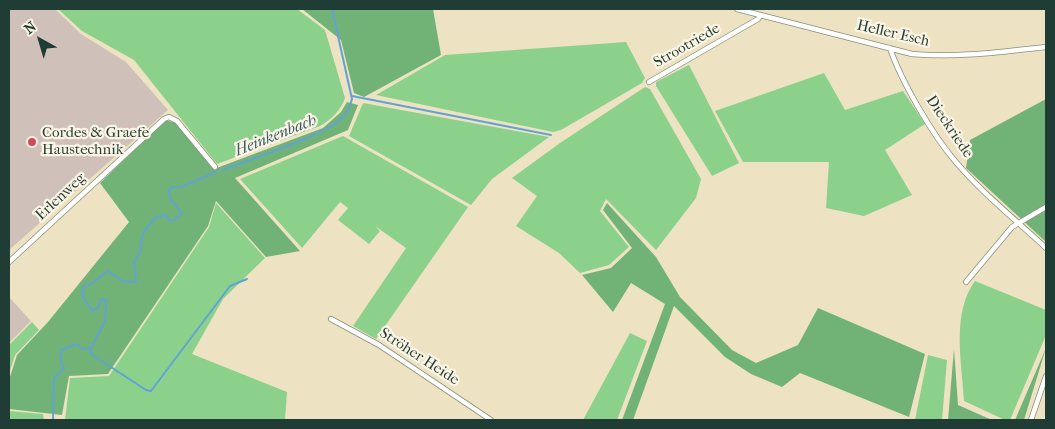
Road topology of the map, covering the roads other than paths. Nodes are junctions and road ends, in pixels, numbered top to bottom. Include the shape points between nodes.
1 (736, 9) edge
2 (761, 15) junction
3 (1046, 47) edge
4 (890, 48) junction
5 (649, 82) dead end
6 (215, 167) dead end
7 (1046, 206) edge
8 (1019, 222) junction
9 (1046, 248) edge
10 (9, 262) edge
11 (966, 282) dead end
12 (332, 319) dead end
13 (1046, 376) edge
14 (492, 420) edge
15 (1032, 420) edge

1 - 2 street, Heller Esch
2 - 4 street, Heller Esch
2 - 5 street, Strootriede
3 - 4 street, Heller Esch via 982,55 939,56
4 - 8 street, Dieckriede via 896,66 953,160
6 - 10 street, Erlenweg via 177,121 169,117 164,119
7 - 8 street
8 - 9 street, Dieckriede
8 - 11 street
12 - 14 street, Ströher Heide via 379,345
13 - 15 street

